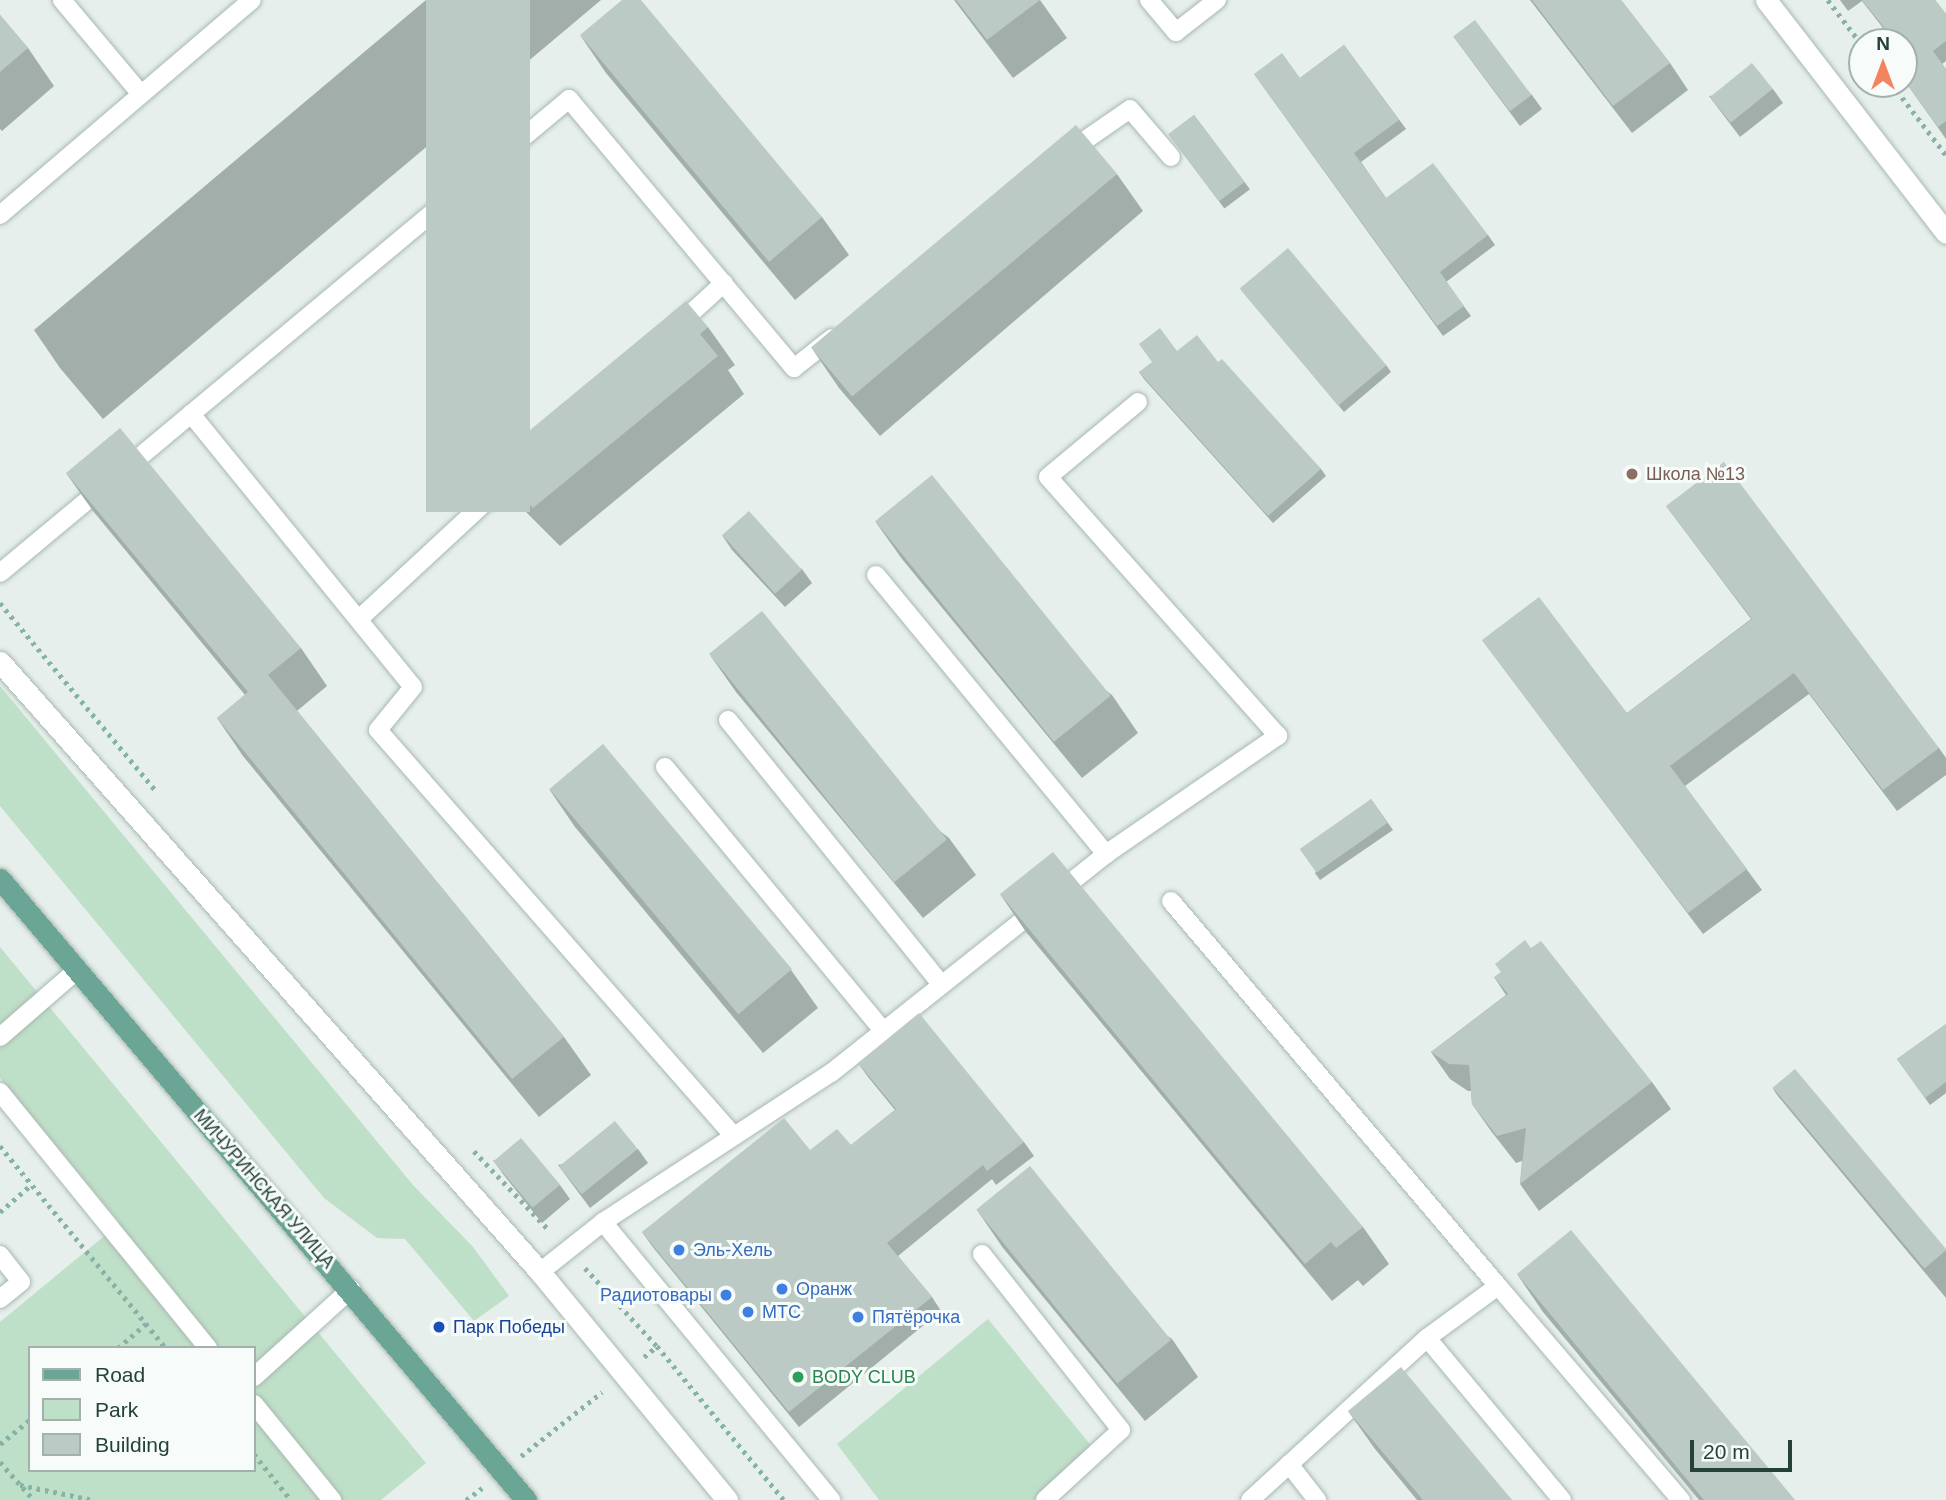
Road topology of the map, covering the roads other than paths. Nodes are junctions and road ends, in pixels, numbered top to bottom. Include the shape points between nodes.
1 (62, 0) edge
2 (251, 0) edge
3 (1149, 0) edge
4 (1217, 0) edge
5 (1766, 0) edge
6 (141, 94) junction
7 (1171, 157) dead end
8 (1051, 165) edge
9 (0, 215) edge
10 (1946, 233) edge
11 (724, 283) junction
12 (848, 326) edge
13 (663, 339) edge
14 (1138, 402) dead end
15 (191, 414) junction
16 (531, 460) edge
17 (0, 573) edge
18 (876, 575) dead end
19 (359, 619) junction
20 (0, 662) edge
21 (728, 720) edge
22 (665, 766) dead end
23 (1106, 854) junction
24 (0, 880) edge
25 (1171, 901) dead end
26 (76, 971) junction
27 (940, 983) junction
28 (882, 1029) junction
29 (0, 1037) edge
30 (0, 1092) edge
31 (733, 1134) junction
32 (603, 1222) junction
33 (982, 1254) edge
34 (0, 1255) edge
35 (540, 1272) junction
36 (1498, 1286) junction
37 (351, 1289) junction
38 (0, 1299) edge
39 (1427, 1338) junction
40 (206, 1346) edge
41 (256, 1375) edge
42 (256, 1406) edge
43 (1289, 1464) junction
44 (332, 1500) edge
45 (526, 1500) edge
46 (727, 1500) edge
47 (831, 1500) edge
48 (1045, 1500) edge
49 (1250, 1500) edge
50 (1317, 1500) edge
51 (1562, 1500) edge
52 (1681, 1500) edge

1 - 6 lane
2 - 6 lane
3 - 4 lane via 1176,32
5 - 10 street
6 - 9 lane
7 - 8 lane via 1130,109
11 - 12 lane via 794,368
11 - 13 lane
11 - 15 lane via 569,99
14 - 23 lane via 1048,477 1278,736
15 - 17 lane
15 - 19 lane
16 - 19 lane
18 - 23 lane
19 - 31 lane via 413,687 378,730
20 - 35 street
21 - 27 lane
22 - 28 lane
23 - 27 lane
24 - 26 main road, МИЧУРИНСКАЯ УЛИЦА
25 - 36 lane
26 - 29 lane
26 - 37 main road, МИЧУРИНСКАЯ УЛИЦА
27 - 28 lane
28 - 31 lane via 831,1073
30 - 40 lane
31 - 32 lane
32 - 35 lane
32 - 47 lane
33 - 48 lane via 1121,1430
34 - 38 lane via 21,1282
35 - 46 street
36 - 39 lane
36 - 52 lane
37 - 41 lane
37 - 45 main road, МИЧУРИНСКАЯ УЛИЦА
39 - 43 lane
39 - 51 lane
42 - 44 lane
43 - 49 lane
43 - 50 lane

